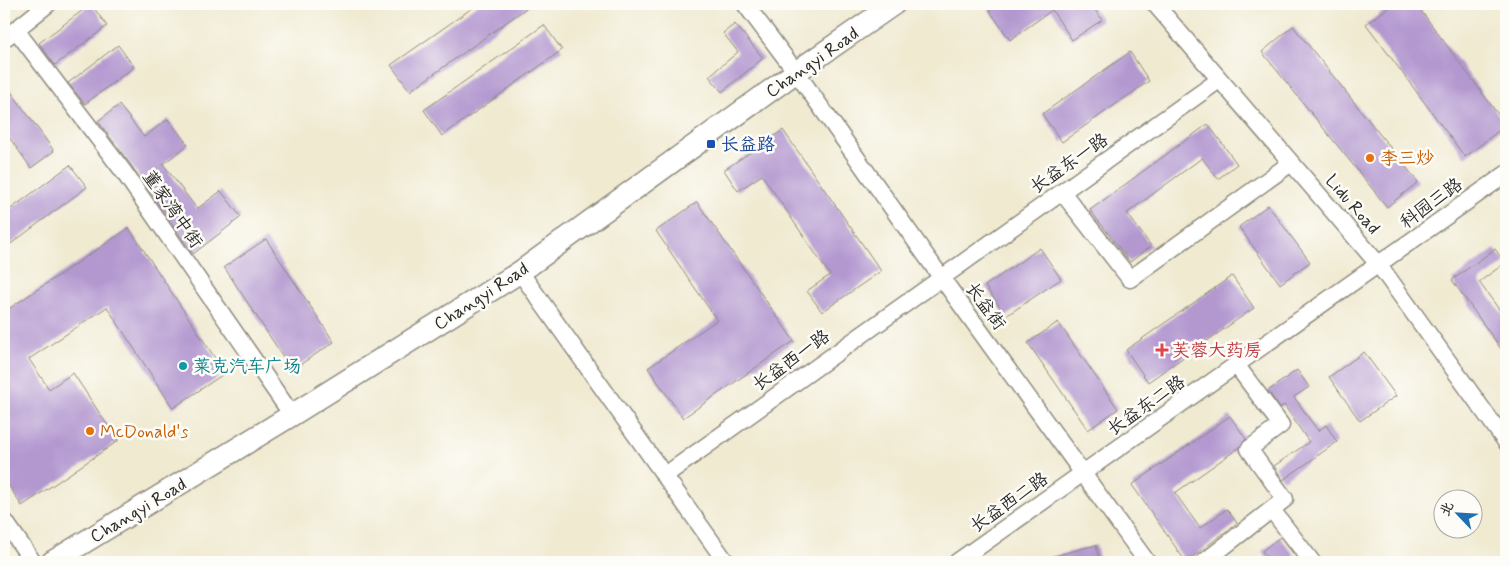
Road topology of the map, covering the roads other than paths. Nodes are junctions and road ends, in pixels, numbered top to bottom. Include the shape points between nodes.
1 (48, 4) edge
2 (744, 4) edge
3 (894, 4) edge
4 (1155, 4) edge
5 (10, 34) edge
6 (796, 72) junction
7 (1219, 80) junction
8 (1291, 163) junction
9 (1506, 174) edge
10 (1062, 192) junction
11 (1380, 265) junction
12 (520, 272) junction
13 (941, 278) junction
14 (1237, 366) junction
15 (292, 416) junction
16 (1506, 442) edge
17 (1083, 474) junction
18 (664, 476) junction
19 (1272, 510) junction
20 (4, 520) edge
21 (33, 562) edge
22 (52, 562) edge
23 (726, 562) edge
24 (957, 562) edge
25 (1147, 562) edge
26 (1204, 562) edge
27 (1312, 562) edge

1 - 5 street
2 - 6 street, 长益街
3 - 6 main road, Changyi Road
4 - 7 street, Lidu Road
5 - 15 street, 董家湾中街 via 123,171
6 - 12 main road, Changyi Road
6 - 13 street, 长益街
7 - 8 street, Lidu Road
7 - 10 street, 长益东一路
8 - 10 street via 1130,279
8 - 11 street, Lidu Road
9 - 11 street, 科园三路
10 - 13 street, 长益东一路
11 - 14 street, 长益东二路
11 - 16 street, Lidu Road
12 - 15 main road, Changyi Road
12 - 18 street
13 - 17 street, 长益街
13 - 18 street, 长益西一路
14 - 17 street, 长益东二路
14 - 19 street via 1281,425 1249,449 1285,499
15 - 22 main road, Changyi Road
17 - 24 street, 长益西二路
17 - 25 street, 长益街
18 - 23 street
19 - 26 street
19 - 27 street
20 - 21 street

